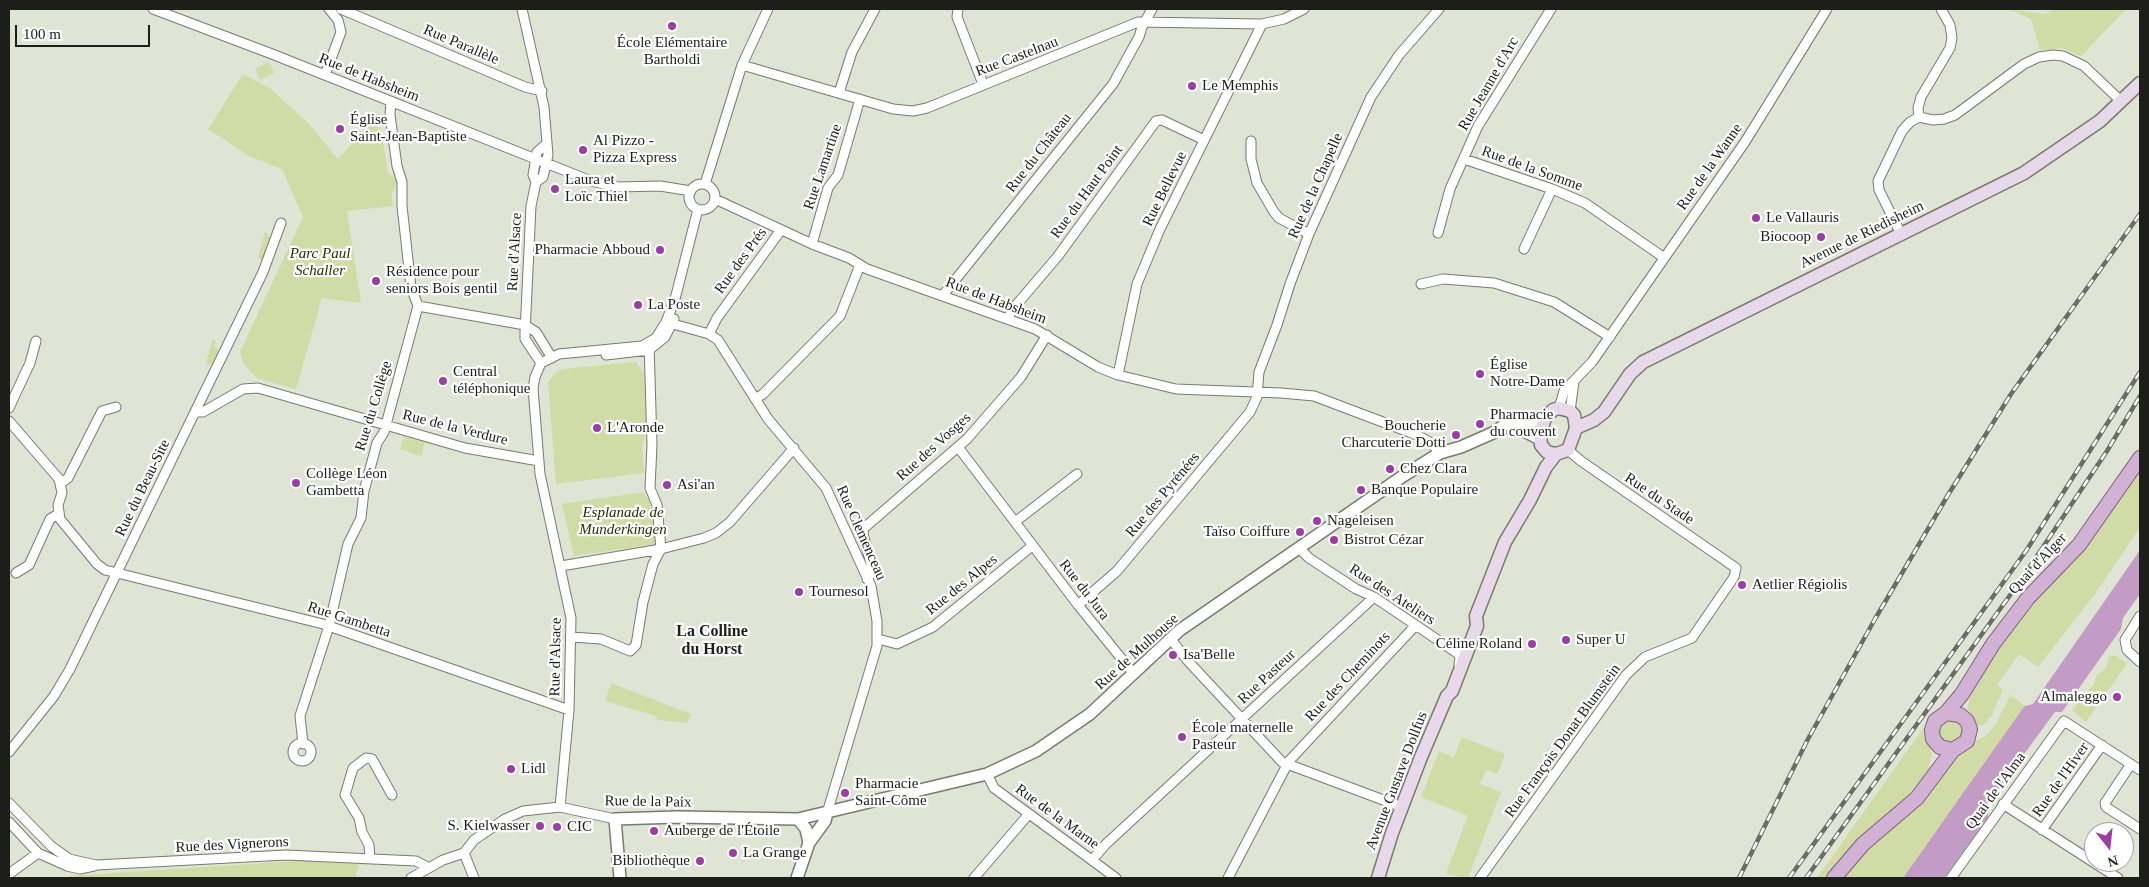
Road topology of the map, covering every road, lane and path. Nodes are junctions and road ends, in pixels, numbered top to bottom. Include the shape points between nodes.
1 (153, 9) edge
2 (341, 9) edge
3 (522, 9) edge
4 (768, 9) edge
5 (875, 9) edge
6 (958, 9) edge
7 (1152, 9) edge
8 (1304, 9) edge
9 (1439, 9) edge
10 (1551, 9) edge
11 (1827, 9) edge
12 (1941, 9) edge
13 (330, 10) edge
14 (1145, 21) junction
15 (1262, 24) junction
16 (742, 65) junction
17 (325, 75) junction
18 (2140, 83) edge
19 (984, 84) junction
20 (542, 91) junction
21 (839, 93) junction
22 (860, 99) junction
23 (392, 102) junction
24 (2122, 102) junction
25 (1919, 117) junction
26 (1204, 140) junction
27 (1251, 141) dead end
28 (546, 144) junction
29 (1464, 159) junction
30 (536, 160) junction
31 (546, 164) junction
32 (536, 182) junction
33 (705, 184) junction
34 (1552, 189) junction
35 (691, 192) junction
36 (715, 199) junction
37 (698, 210) junction
38 (281, 223) dead end
39 (780, 230) junction
40 (1438, 233) dead end
41 (1309, 234) junction
42 (1901, 234) junction
43 (812, 244) junction
44 (1524, 249) dead end
45 (1663, 257) junction
46 (860, 265) junction
47 (1421, 284) dead end
48 (943, 295) junction
49 (418, 306) junction
50 (1008, 318) junction
51 (669, 323) junction
52 (525, 325) junction
53 (709, 334) junction
54 (1046, 335) junction
55 (1610, 337) junction
56 (36, 341) dead end
57 (649, 346) junction
58 (552, 358) junction
59 (542, 362) junction
60 (1118, 375) junction
61 (1257, 392) junction
62 (755, 399) junction
63 (116, 406) dead end
64 (9, 408) edge
65 (195, 412) junction
66 (1567, 412) junction
67 (1601, 414) junction
68 (1545, 418) junction
69 (9, 422) edge
70 (386, 425) junction
71 (1576, 428) junction
72 (1495, 432) junction
73 (1541, 442) junction
74 (958, 447) junction
75 (794, 448) junction
76 (1562, 452) junction
77 (1440, 453) junction
78 (2140, 458) edge
79 (539, 461) junction
80 (1076, 474) dead end
81 (61, 483) junction
82 (1536, 484) junction
83 (58, 514) junction
84 (1014, 522) junction
85 (1032, 546) junction
86 (1300, 548) junction
87 (661, 549) junction
88 (644, 551) junction
89 (653, 564) junction
90 (561, 566) junction
91 (1736, 568) joint
92 (16, 573) dead end
93 (117, 573) junction
94 (867, 579) junction
95 (1374, 597) junction
96 (1078, 605) junction
97 (1476, 616) junction
98 (2140, 616) edge
99 (329, 626) junction
100 (1415, 626) junction
101 (571, 637) junction
102 (1170, 638) junction
103 (878, 639) junction
104 (1457, 654) junction
105 (2140, 662) edge
106 (1459, 670) junction
107 (1134, 674) junction
108 (1962, 694) junction
109 (1447, 696) junction
110 (569, 710) junction
111 (1946, 713) junction
112 (1964, 717) junction
113 (1241, 720) junction
114 (303, 744) dead end
115 (1936, 744) junction
116 (2102, 745) junction
117 (1953, 750) junction
118 (9, 752) edge
119 (1288, 764) junction
120 (2131, 764) junction
121 (2140, 770) edge
122 (987, 774) junction
123 (1931, 780) junction
124 (392, 795) dead end
125 (9, 803) edge
126 (2003, 804) junction
127 (560, 807) junction
128 (1402, 807) junction
129 (827, 813) junction
130 (1028, 815) junction
131 (615, 819) junction
132 (798, 819) junction
133 (9, 822) edge
134 (2140, 828) edge
135 (2042, 830) junction
136 (809, 843) junction
137 (38, 853) junction
138 (464, 853) junction
139 (370, 859) junction
140 (1092, 860) junction
141 (96, 865) junction
142 (429, 868) junction
143 (9, 874) edge
144 (411, 878) edge
145 (474, 878) edge
146 (620, 878) edge
147 (797, 878) edge
148 (974, 878) edge
149 (1116, 878) edge
150 (1228, 878) edge
151 (1378, 878) edge
152 (1480, 878) edge
153 (1834, 878) edge
154 (1951, 878) edge
155 (2118, 878) edge

1 - 17 street, Rue de Habsheim
2 - 13 street, Rue Parallèle
2 - 20 street, Rue Parallèle via 525,87
3 - 20 street, Rue d'Alsace
4 - 16 street
5 - 21 street via 852,52
6 - 19 street via 958,17
7 - 14 street, Rue du Château
8 - 15 street, Rue Castelnau via 1284,20
9 - 41 street, Rue de la Chapelle via 1400,54 1371,97
10 - 29 street, Rue Jeanne d'Arc via 1478,126
11 - 45 street, Rue de la Wanne via 1745,142
12 - 25 street via 1950,25 1950,48 1922,97
13 - 17 street via 338,20 341,32
14 - 15 street, Rue Castelnau
14 - 19 street, Rue Castelnau
14 - 48 street, Rue du Château via 1140,37 1113,84
15 - 26 street, Rue Bellevue
16 - 21 street, Rue Castelnau
16 - 33 street
17 - 23 street, Rue de Habsheim
18 - 24 main road, Avenue de Riedisheim
19 - 22 street, Rue Castelnau via 913,111
20 - 28 street, Rue d'Alsace
21 - 22 street, Rue Castelnau
22 - 43 street, Rue Lamartine via 838,175 828,188
23 - 30 street, Rue de Habsheim
23 - 49 street via 390,115 402,182 411,287
24 - 25 street via 2084,66 2069,58 2053,55 2038,57 2024,64 1955,114 1933,120
24 - 42 main road, Avenue de Riedisheim via 2041,163
25 - 42 street via 1902,132 1878,181 1879,190
26 - 50 street, Rue du Haut Point via 1162,120 1156,121
26 - 60 street, Rue Bellevue via 1137,284
27 - 41 street via 1251,159 1257,183 1274,212
28 - 30 street via 537,152
28 - 31 street, Rue d'Alsace
29 - 34 street, Rue de la Somme
29 - 40 street, Rue Jeanne d'Arc via 1450,189
30 - 31 street, Rue de Habsheim
30 - 32 street, Rue d'Alsace
31 - 32 street, Rue d'Alsace via 543,177
31 - 35 street, Rue de Habsheim via 605,185 660,186
32 - 52 street, Rue d'Alsace via 531,206
33 - 35 street via 697,185
33 - 36 street via 712,188
34 - 44 street
34 - 45 street, Rue de la Somme via 1585,203
35 - 37 street via 690,200
36 - 37 street via 708,209
36 - 39 street, Rue de Habsheim
37 - 51 street
38 - 65 street, Rue du Beau-Site via 263,272
39 - 43 street, Rue de Habsheim
39 - 53 street, Rue des Prés
41 - 61 street, Rue de la Chapelle via 1261,364
42 - 67 main road, Avenue de Riedisheim via 1643,362 1630,374
43 - 46 street, Rue de Habsheim
45 - 55 street, Rue de la Wanne
46 - 48 street, Rue de Habsheim
46 - 62 street via 840,316
47 - 55 street via 1443,279 1469,280 1542,297
48 - 50 street, Rue de Habsheim
49 - 52 street
49 - 70 street, Rue du Collège
50 - 54 street, Rue de Habsheim
51 - 53 street, Rue Clemenceau
51 - 57 street via 665,337
52 - 58 street via 536,332
52 - 59 street, Rue d'Alsace via 526,339
53 - 62 street, Rue Clemenceau via 726,349
54 - 60 street, Rue de Habsheim
54 - 74 street, Rue des Vosges via 1021,377
55 - 66 street, Rue de la Wanne via 1574,382
56 - 64 street via 30,363
57 - 58 street via 560,360
57 - 87 street via 650,488 657,505
58 - 59 street
59 - 79 street, Rue d'Alsace via 534,377 533,388
60 - 61 street, Rue de Habsheim via 1176,389
61 - 77 street, Rue de Habsheim via 1301,394 1340,405 1422,437
61 - 96 street, Rue des Pyrénées via 1250,412 1117,572
62 - 75 street, Rue Clemenceau
63 - 81 street via 102,411 68,478
65 - 70 street, Rue de la Verdure via 203,412 236,392 251,388
65 - 93 street, Rue du Beau-Site
66 - 67 main road
66 - 68 main road via 1553,410
66 - 71 main road
67 - 71 main road, Avenue de Riedisheim
68 - 72 street, Rue de Mulhouse via 1525,424 1508,422
68 - 73 main road
69 - 81 street
70 - 79 street, Rue de la Verdure via 465,448
70 - 99 street, Rue du Collège via 377,443 364,491 361,518 348,544
71 - 76 main road
72 - 73 street, Rue de Mulhouse via 1522,430
72 - 77 street, Rue de Mulhouse
73 - 76 main road via 1547,452
73 - 82 main road, Avenue Gustave Dollfus
74 - 84 street, Rue du Jura
74 - 94 street, Rue des Vosges via 864,528 873,571
75 - 87 street via 730,522 704,538
75 - 94 street, Rue Clemenceau via 826,488
76 - 82 main road, Avenue Gustave Dollfus
76 - 91 street, Rue du Stade
77 - 86 street, Rue de Mulhouse
78 - 108 main road, Quai d'Alger via 2079,545 2020,607
79 - 90 street, Rue d'Alsace
80 - 84 street
81 - 83 street
82 - 97 main road, Avenue Gustave Dollfus via 1530,500 1510,530
83 - 92 street via 50,519 29,565
83 - 93 street, Rue Gambetta via 97,564 104,570
84 - 85 street, Rue du Jura
85 - 96 street, Rue du Jura
85 - 103 street, Rue des Alpes via 933,627 897,644
86 - 95 street, Rue des Ateliers via 1309,558 1348,584
86 - 102 street, Rue de Mulhouse
87 - 88 street
87 - 89 street
88 - 89 street
88 - 90 street
89 - 101 street via 634,649 624,650 602,639
90 - 101 street, Rue d'Alsace via 570,608
91 - 152 street, Rue François Donat Blumstein via 1734,577 1692,638 1646,657 1626,675
93 - 99 street, Rue Gambetta
93 - 118 street, Rue du Beau-Site via 54,696
94 - 103 street, Rue Clemenceau via 876,613
95 - 100 street, Rue des Ateliers
95 - 113 street, Rue Pasteur
96 - 107 street, Rue du Jura
97 - 104 main road, Avenue Gustave Dollfus
97 - 106 main road, Avenue Gustave Dollfus via 1477,626
98 - 105 street via 2125,640 2127,650
99 - 110 street, Rue Gambetta
99 - 114 street, Rue du Collège via 300,716
100 - 104 street, Rue des Ateliers
100 - 119 street, Rue des Cheminots
101 - 110 street, Rue d'Alsace
102 - 107 street, Rue de Mulhouse
102 - 113 street
103 - 129 street, Rue Clemenceau
104 - 106 street via 1460,655
104 - 109 main road, Avenue Gustave Dollfus via 1445,690
106 - 109 main road, Avenue Gustave Dollfus
107 - 122 street, Rue de Mulhouse via 1064,734
108 - 111 main road, Quai d'Alger
108 - 112 main road, Quai d'Alger
109 - 128 main road, Avenue Gustave Dollfus
110 - 127 street, Rue d'Alsace
111 - 112 main road
111 - 115 main road, Quai d'Alger via 1932,725
112 - 117 main road, Quai d'Alger via 1969,725 1968,738 1964,745
113 - 119 street via 1282,762
113 - 140 street, Rue Pasteur
115 - 117 main road
115 - 123 main road, Quai d'Alger
116 - 120 street
116 - 126 street, Quai de l'Alma via 2064,721
116 - 135 street, Rue de l'Hiver
117 - 123 main road, Quai d'Alger
119 - 128 street
119 - 150 street, Rue des Cheminots
120 - 121 street
120 - 134 street via 2105,803 2106,807
122 - 129 street, Rue de Mulhouse
122 - 130 street, Rue de la Marne via 994,788
123 - 153 main road, Quai d'Alger via 1908,807 1857,850
124 - 139 street via 372,759 366,758 356,765 345,795 359,818 369,845
125 - 141 street, Rue des Vignerons via 51,846 69,858
126 - 135 street
126 - 154 street, Quai de l'Alma
127 - 131 street, Rue de la Paix
127 - 138 street, Rue de la Paix via 529,810 510,816 474,840
128 - 151 main road, Avenue Gustave Dollfus
129 - 132 street, Rue de la Paix
129 - 136 street
130 - 140 street, Rue de la Marne
130 - 148 street
131 - 132 street, Rue de la Paix
131 - 146 street
132 - 136 street via 806,829
133 - 137 street, Rue des Vignerons
135 - 155 street
136 - 147 street
137 - 141 street, Rue des Vignerons via 80,869
137 - 143 street
138 - 142 street, Rue de la Paix
138 - 145 street
139 - 141 street, Rue des Vignerons via 286,855
139 - 142 street via 416,861
140 - 149 street, Rue de la Marne
142 - 144 street, Rue de la Paix

